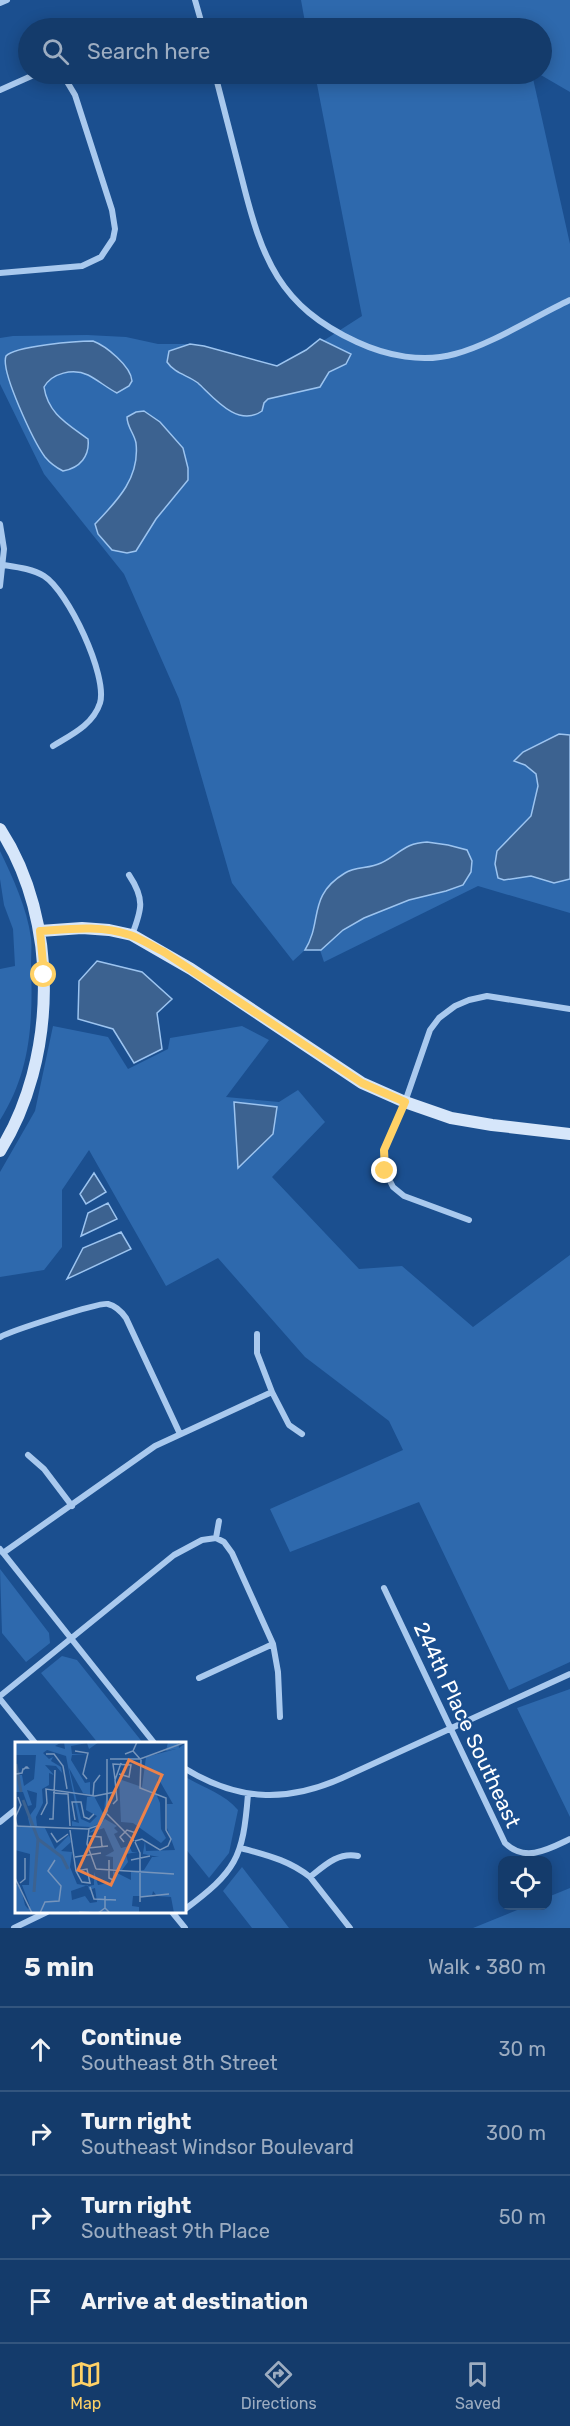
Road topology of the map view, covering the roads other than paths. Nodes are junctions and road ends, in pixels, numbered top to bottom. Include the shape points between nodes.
1 (7, 0) edge
2 (195, 0) edge
3 (0, 3) edge
4 (200, 18) edge
5 (18, 82) edge
6 (68, 84) edge
7 (217, 84) edge
8 (0, 90) edge
9 (0, 273) edge
10 (570, 300) edge
11 (0, 525) edge
12 (4, 564) junction
13 (0, 586) edge
14 (53, 746) dead end
15 (0, 829) edge
16 (129, 875) dead end
17 (40, 931) junction
18 (132, 935) junction
19 (570, 1009) edge
20 (405, 1102) junction
21 (570, 1134) edge
22 (0, 1151) edge
23 (469, 1220) dead end
24 (256, 1334) dead end
25 (0, 1337) edge
26 (272, 1392) junction
27 (180, 1434) junction
28 (302, 1434) dead end
29 (27, 1455) dead end
30 (72, 1506) junction
31 (219, 1521) dead end
32 (216, 1538) junction
33 (2, 1551) edge
34 (384, 1588) dead end
35 (70, 1638) junction
36 (273, 1644) junction
37 (570, 1674) edge
38 (199, 1678) dead end
39 (0, 1697) edge
40 (280, 1717) dead end
41 (450, 1729) junction
42 (35, 1742) edge
43 (154, 1742) edge
44 (186, 1769) edge
45 (248, 1794) junction
46 (15, 1810) edge
47 (0, 1822) edge
48 (570, 1839) edge
49 (241, 1848) junction
50 (358, 1856) dead end
51 (310, 1877) junction
52 (186, 1909) edge
53 (43, 1913) edge
54 (174, 1914) edge
55 (14, 1928) edge
56 (185, 1928) edge
57 (350, 1928) edge

1 - 3 street
2 - 4 street
5 - 8 street
6 - 9 street via 112,210 113,239 107,252 93,263
7 - 10 street via 250,213 266,258 277,279 317,320 371,349 426,359 455,354 482,343
11 - 12 street
12 - 13 street
12 - 14 street via 43,575 54,584 69,606 98,671 102,688 95,713 79,730
15 - 17 street via 30,894
16 - 18 street via 141,901
17 - 18 street via 82,928
17 - 22 street via 45,1005 40,1040 24,1101
18 - 20 street via 191,969 362,1083
19 - 20 street via 487,996 455,1006 430,1030
20 - 21 street via 451,1118
20 - 23 street via 384,1150 387,1178 404,1196
24 - 26 street via 257,1353
25 - 27 street via 99,1304 115,1307 126,1318
26 - 27 street
26 - 28 street via 289,1425
27 - 30 street via 135,1459
29 - 30 street via 44,1469
30 - 33 street
31 - 32 street
32 - 35 street via 202,1540 174,1555
32 - 36 street via 232,1553
33 - 35 street
34 - 41 street, 244th Place Southeast
35 - 39 street
35 - 43 street
36 - 38 street
36 - 40 street
37 - 41 street
39 - 42 street
41 - 45 street via 319,1788 290,1795
41 - 48 street, 244th Place Southeast via 512,1850 536,1853
44 - 45 street via 217,1785
45 - 49 street
46 - 47 street
49 - 51 street via 289,1863
49 - 52 street via 222,1879
50 - 51 street via 347,1854 334,1859
51 - 57 street
53 - 55 street
54 - 56 street

